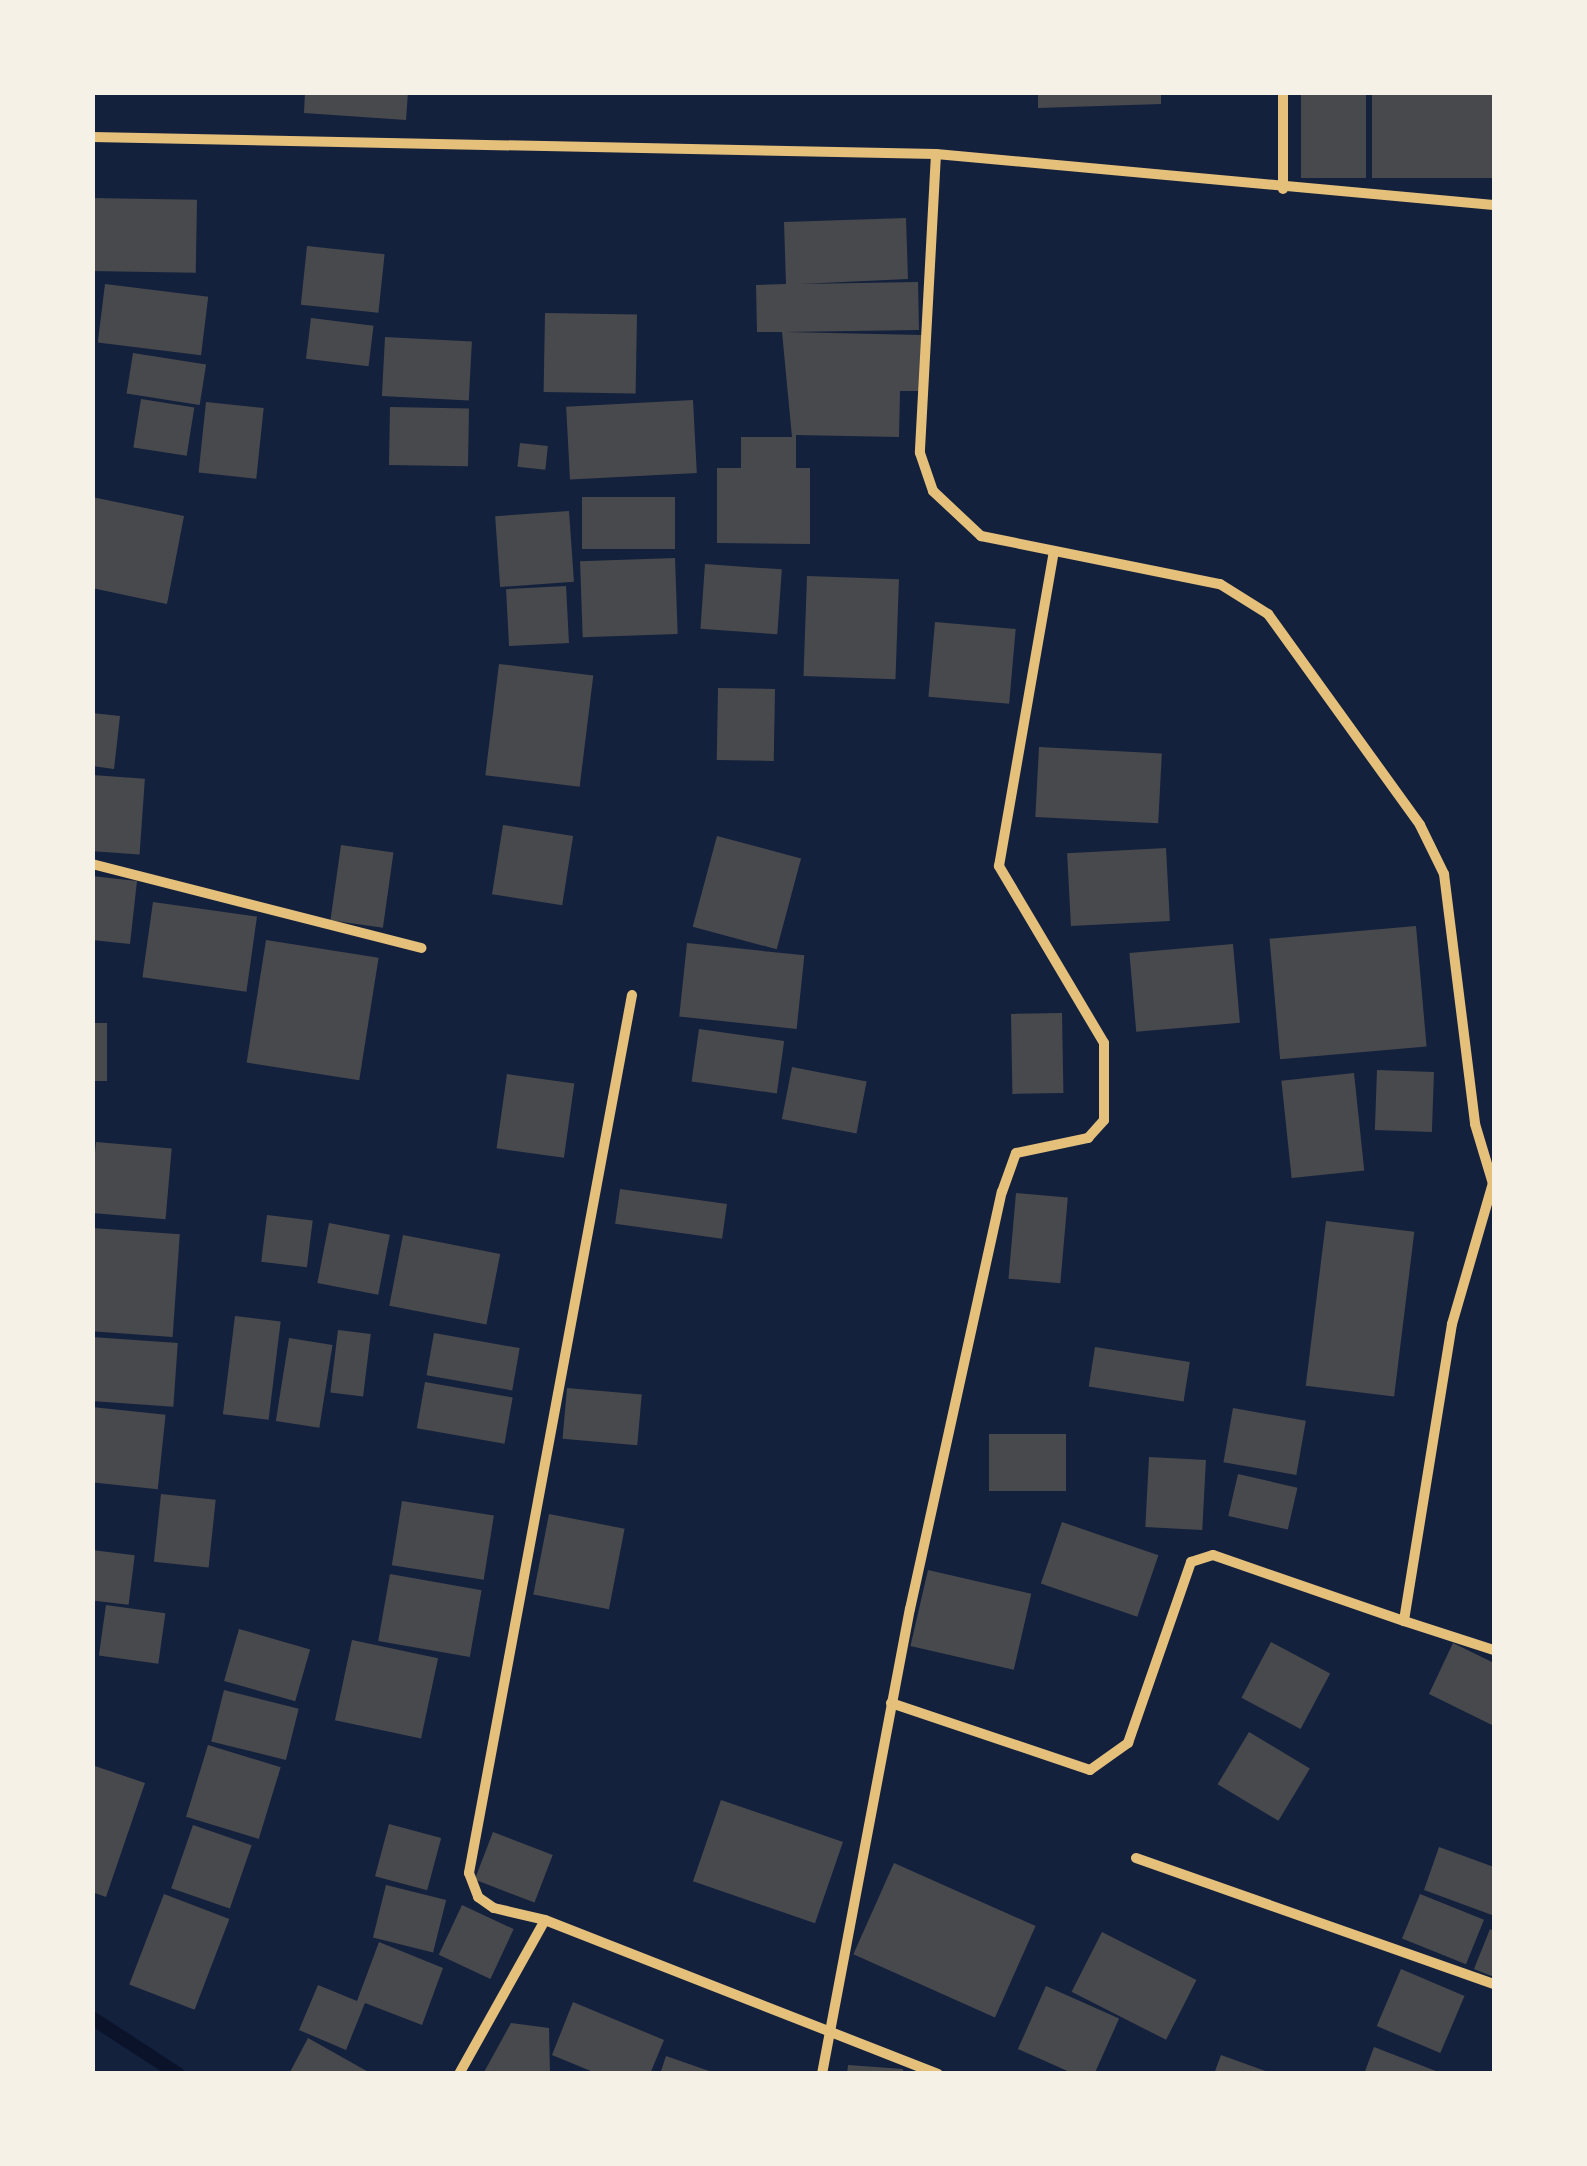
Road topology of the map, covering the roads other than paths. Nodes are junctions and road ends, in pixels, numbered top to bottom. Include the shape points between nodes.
1 (1283, 92) edge
2 (92, 137) edge
3 (936, 154) junction
4 (1284, 189) junction
5 (1494, 205) edge
6 (1054, 552) junction
7 (92, 864) edge
8 (421, 948) dead end
9 (632, 995) dead end
10 (1494, 1185) edge
11 (1404, 1620) junction
12 (1494, 1650) edge
13 (891, 1702) junction
14 (1136, 1858) dead end
15 (544, 1920) junction
16 (1494, 1984) edge
17 (829, 2026) junction
18 (459, 2074) edge
19 (822, 2074) edge
20 (938, 2074) edge

1 - 4 street
2 - 3 street
3 - 4 street
3 - 6 street via 926,478 965,527
4 - 5 street
6 - 10 street via 1220,584 1257,604 1420,824 1455,916 1470,1092
6 - 13 street via 999,866 1104,1043 1104,1120 1088,1138 1016,1153
7 - 8 street
9 - 15 street via 469,1873 478,1898
10 - 11 street via 1452,1324
11 - 12 street
11 - 13 street via 1213,1555 1191,1562 1128,1744 1090,1770
13 - 17 street
14 - 16 street
15 - 17 street
15 - 18 street
17 - 19 street
17 - 20 street

